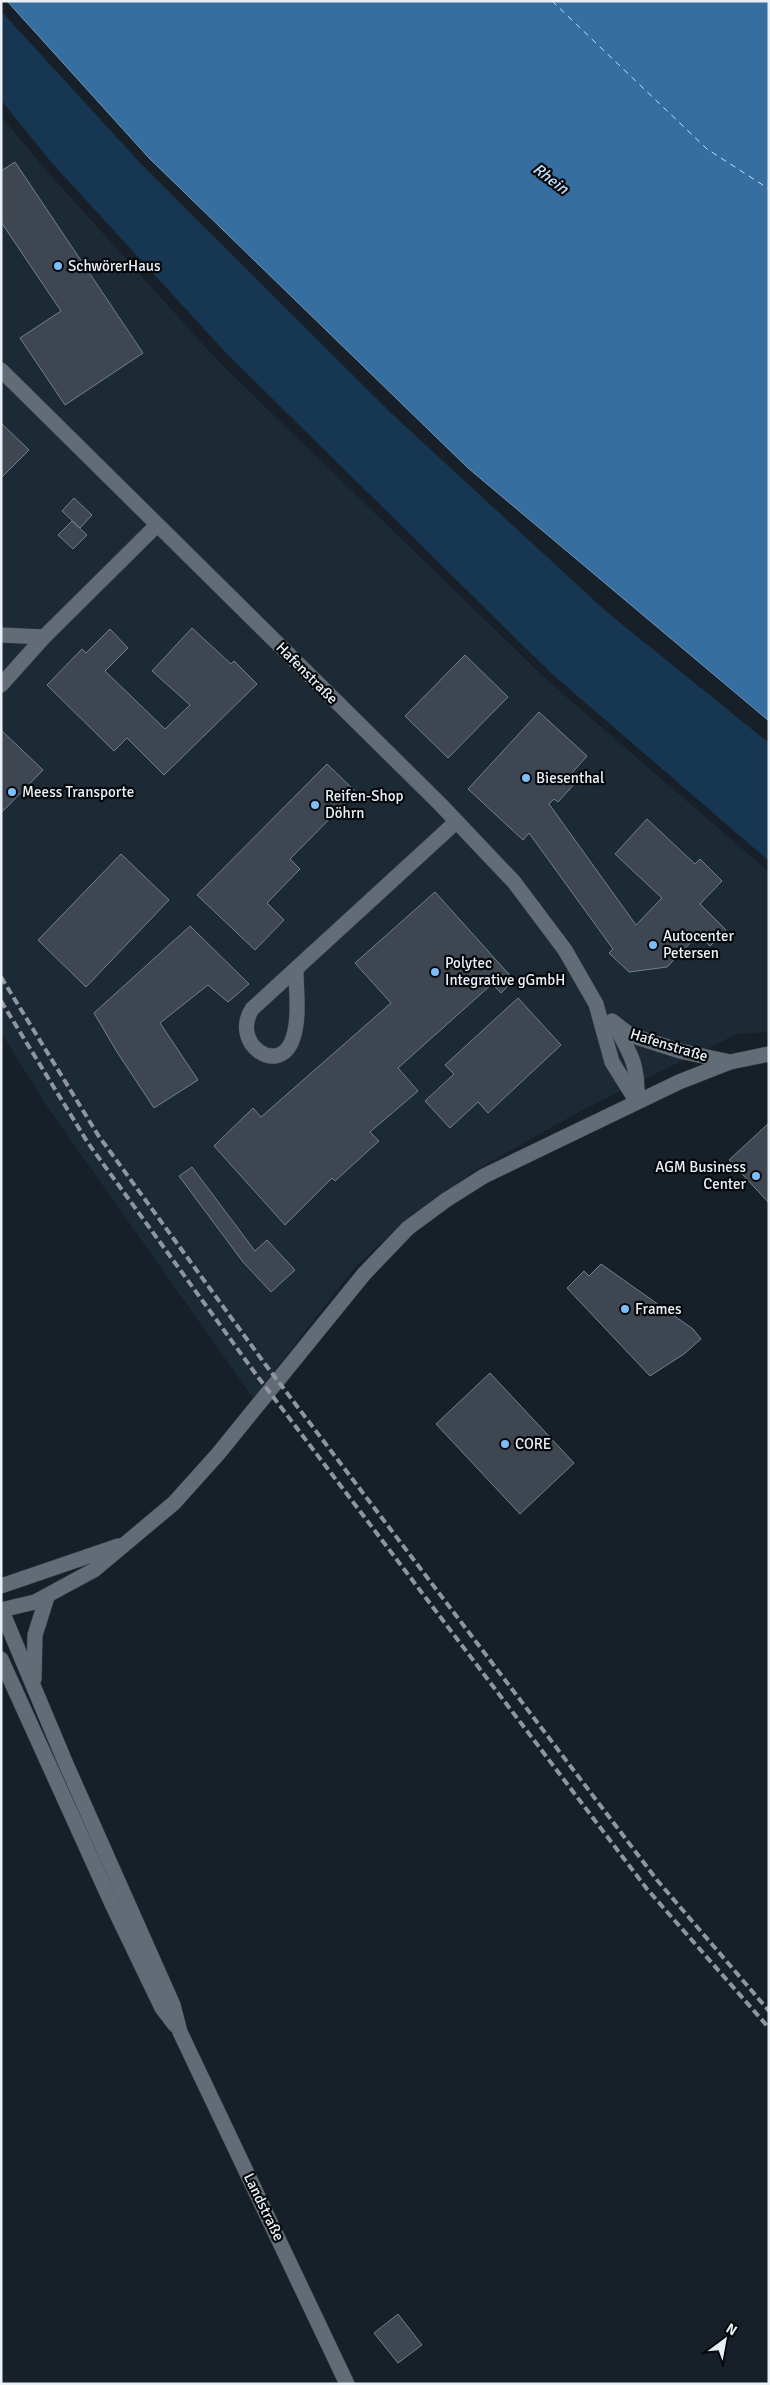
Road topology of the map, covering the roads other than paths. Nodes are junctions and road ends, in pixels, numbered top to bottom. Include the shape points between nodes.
1 (1, 370) edge
2 (156, 526) junction
3 (1, 634) edge
4 (44, 637) junction
5 (1, 685) edge
6 (456, 822) junction
7 (296, 969) junction
8 (596, 1004) junction
9 (612, 1021) junction
10 (769, 1054) edge
11 (730, 1062) junction
12 (636, 1102) junction
13 (122, 1545) junction
14 (1, 1586) edge
15 (47, 1597) junction
16 (1, 1610) edge
17 (1, 1659) edge
18 (34, 1688) junction
19 (180, 2032) junction
20 (347, 2384) edge

1 - 2 street, Hafenstraße
2 - 4 street
2 - 6 street, Hafenstraße
3 - 4 street
4 - 5 street
6 - 7 street
6 - 8 street, Hafenstraße via 514,882 550,927
7 - 7 street via 248,1015 247,1037 255,1049 272,1057 284,1052 293,1039
8 - 9 street, Hafenstraße
8 - 12 street, Hafenstraße via 612,1062
9 - 11 street, Hafenstraße via 630,1035
9 - 12 street, Hafenstraße via 633,1059 637,1080
10 - 11 street
11 - 12 street
12 - 13 street via 484,1176 408,1228 364,1274 193,1484 157,1519
13 - 14 street
13 - 15 street via 94,1570
15 - 16 street
15 - 18 street via 35,1635
16 - 18 street
17 - 19 street via 112,1904 162,2008
18 - 19 street via 170,1999
19 - 20 street, Landstraße

